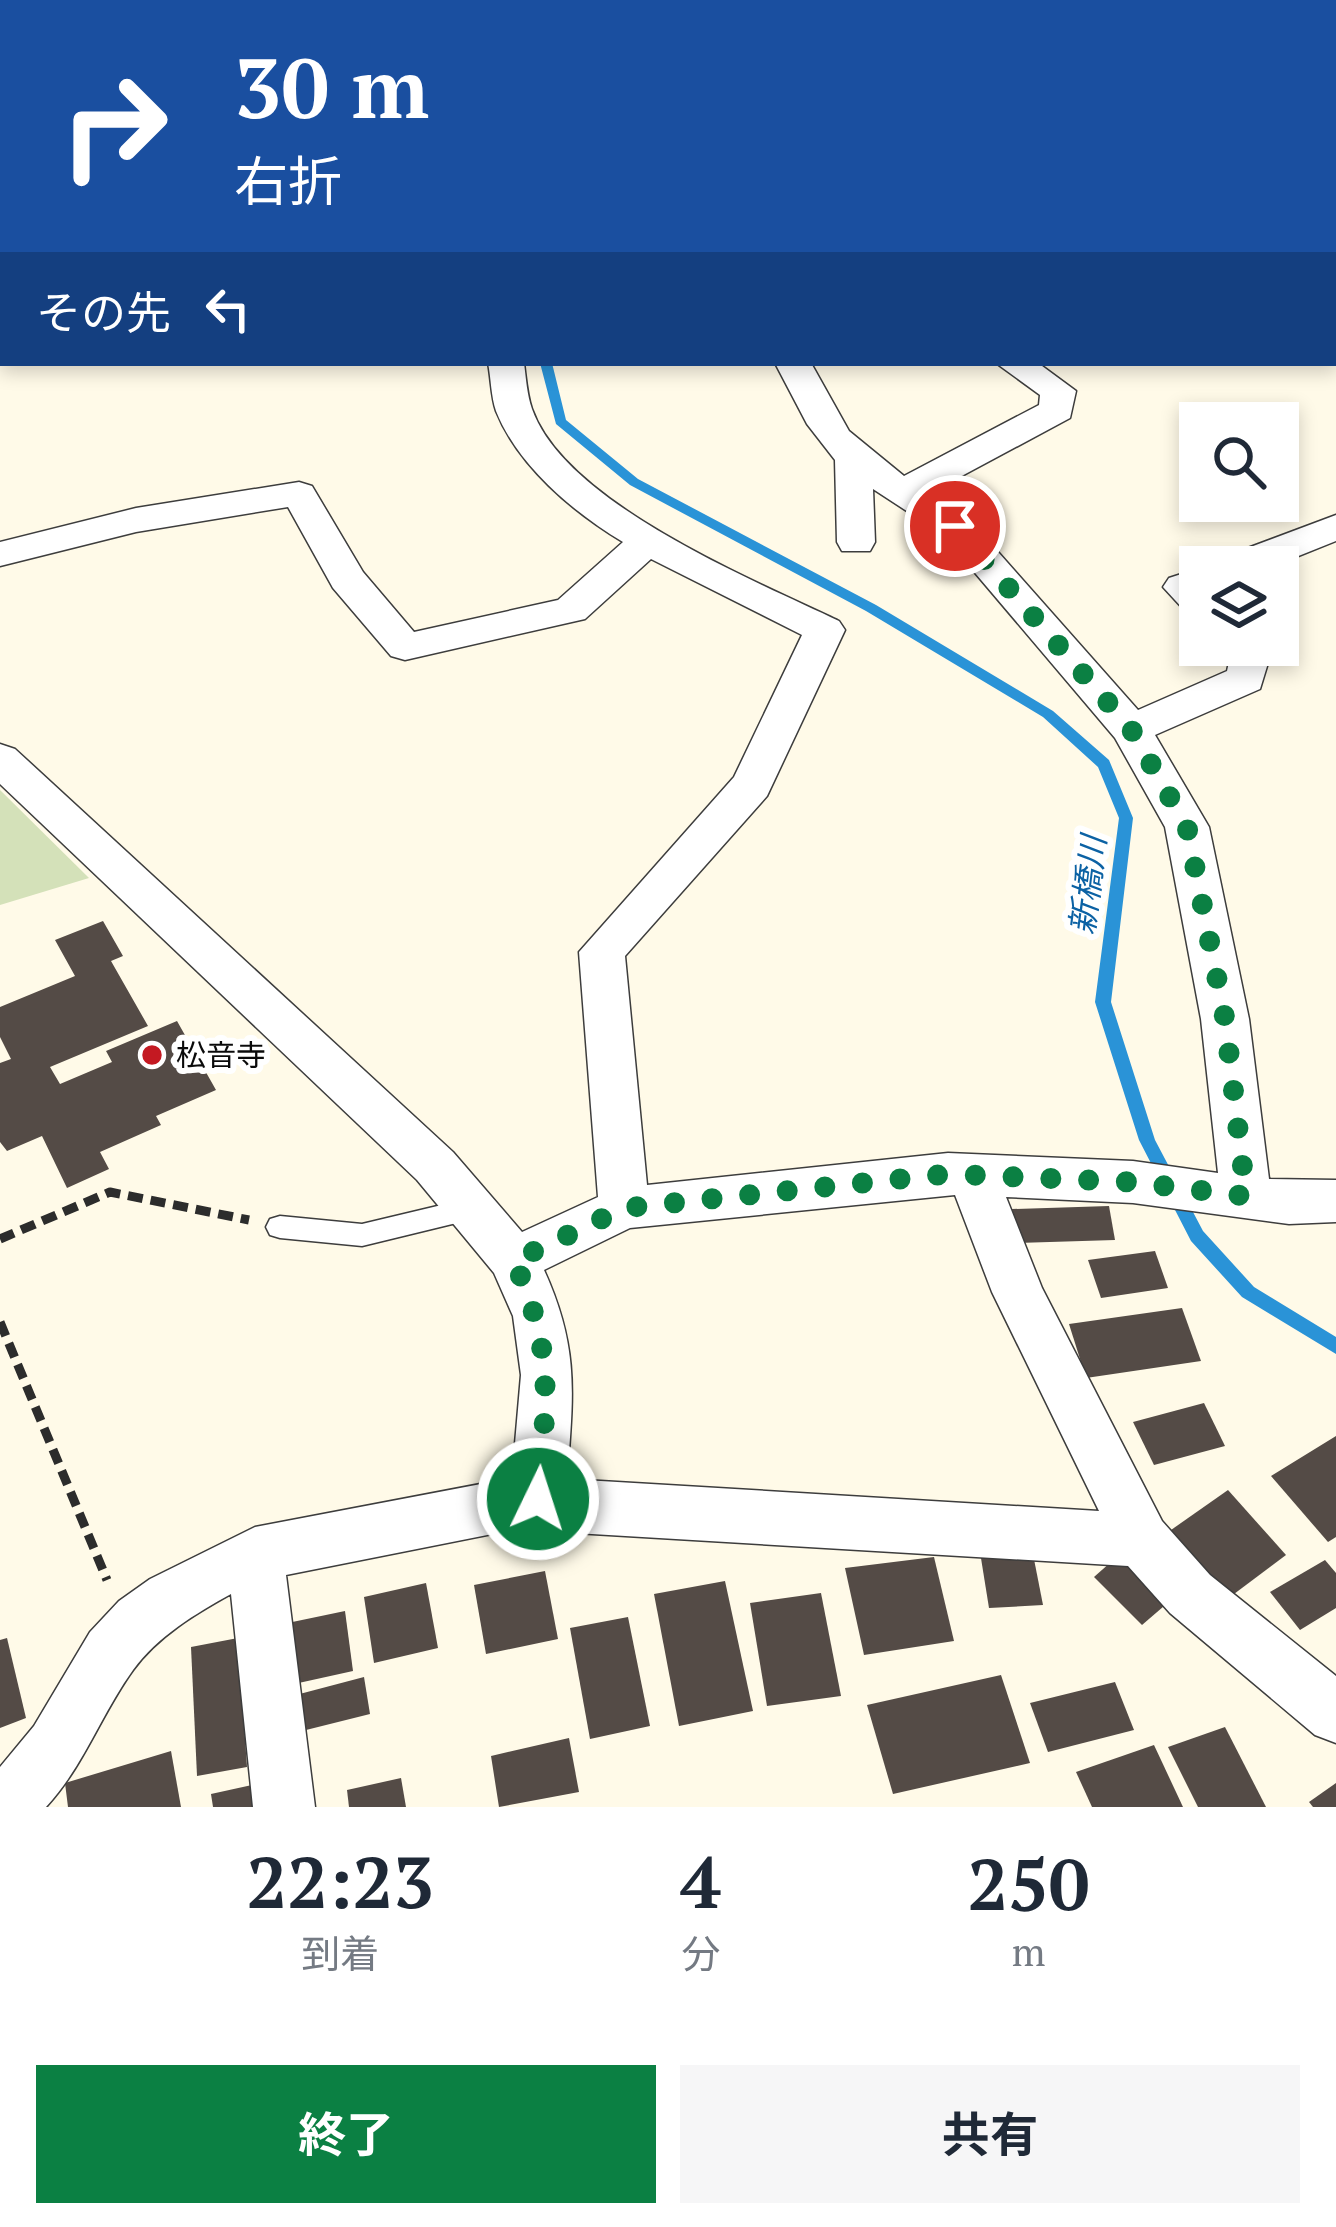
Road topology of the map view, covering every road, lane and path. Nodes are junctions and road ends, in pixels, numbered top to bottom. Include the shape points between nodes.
1 (506, 366) edge
2 (795, 366) edge
3 (1019, 366) edge
4 (853, 461) junction
5 (903, 492) junction
6 (1336, 527) edge
7 (650, 538) junction
8 (856, 542) dead end
9 (1288, 546) edge
10 (0, 554) edge
11 (1249, 666) edge
12 (1131, 729) junction
13 (0, 759) edge
14 (978, 1175) junction
15 (1238, 1194) junction
16 (1336, 1201) edge
17 (624, 1208) junction
18 (471, 1209) junction
19 (280, 1227) joint
20 (0, 1240) edge
21 (514, 1261) junction
22 (0, 1322) edge
23 (538, 1499) junction
24 (1142, 1540) junction
25 (255, 1555) junction
26 (128, 1631) junction
27 (1336, 1714) edge
28 (0, 1804) edge
29 (284, 1807) edge

1 - 7 street via 506,397 520,431 551,471
2 - 4 street via 827,431
3 - 5 street via 1058,391 1057,410
4 - 5 street
4 - 8 street
5 - 12 street via 955,526
6 - 9 street
7 - 10 street via 571,610 405,647 347,579 299,494 136,520
7 - 17 street via 825,630 752,784 602,952
11 - 12 street via 1246,679
12 - 15 street via 1187,827 1225,1019
13 - 18 street via 435,1166
14 - 15 street
14 - 17 street
14 - 24 street via 1018,1292
15 - 16 street via 1289,1204
17 - 21 street
18 - 19 lane via 362,1235
18 - 21 street
19 - 20 path via 110,1192
21 - 23 street via 539,1316 548,1375
22 - 26 path
23 - 24 street
23 - 25 street
24 - 27 street via 1190,1594
25 - 26 street via 224,1566
25 - 29 street
26 - 28 street via 64,1735

